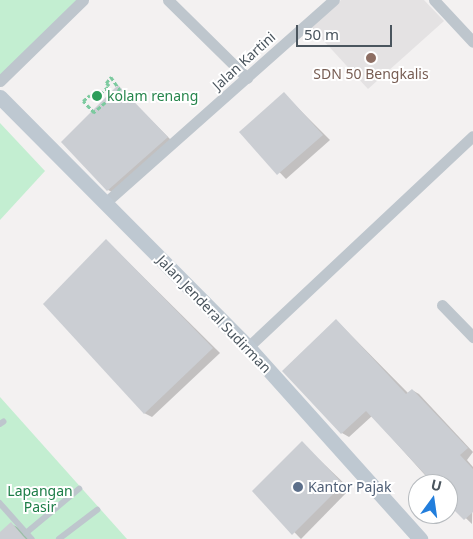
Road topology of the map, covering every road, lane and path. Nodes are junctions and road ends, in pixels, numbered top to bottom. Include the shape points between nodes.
1 (82, 0) edge
2 (168, 0) edge
3 (334, 0) edge
4 (434, 0) edge
5 (473, 42) edge
6 (247, 78) junction
7 (0, 81) edge
8 (0, 97) edge
9 (83, 101) joint
10 (473, 136) edge
11 (105, 204) junction
12 (442, 305) dead end
13 (473, 337) edge
14 (248, 347) junction
15 (79, 489) dead end
16 (0, 503) edge
17 (97, 510) dead end
18 (26, 533) junction
19 (32, 539) edge
20 (60, 539) edge
21 (420, 539) edge

1 - 7 street
2 - 6 street
3 - 6 street, Jalan Kartini
4 - 5 street
6 - 11 street, Jalan Kartini
8 - 11 street, Jalan Jenderal Sudirman
9 - 9 path via 90,95 95,98 109,86 106,82 111,77 120,90 94,113
10 - 14 street
11 - 14 street, Jalan Jenderal Sudirman
12 - 13 street
14 - 21 street, Jalan Jenderal Sudirman
15 - 18 lane
16 - 18 lane
17 - 20 lane
18 - 19 lane

